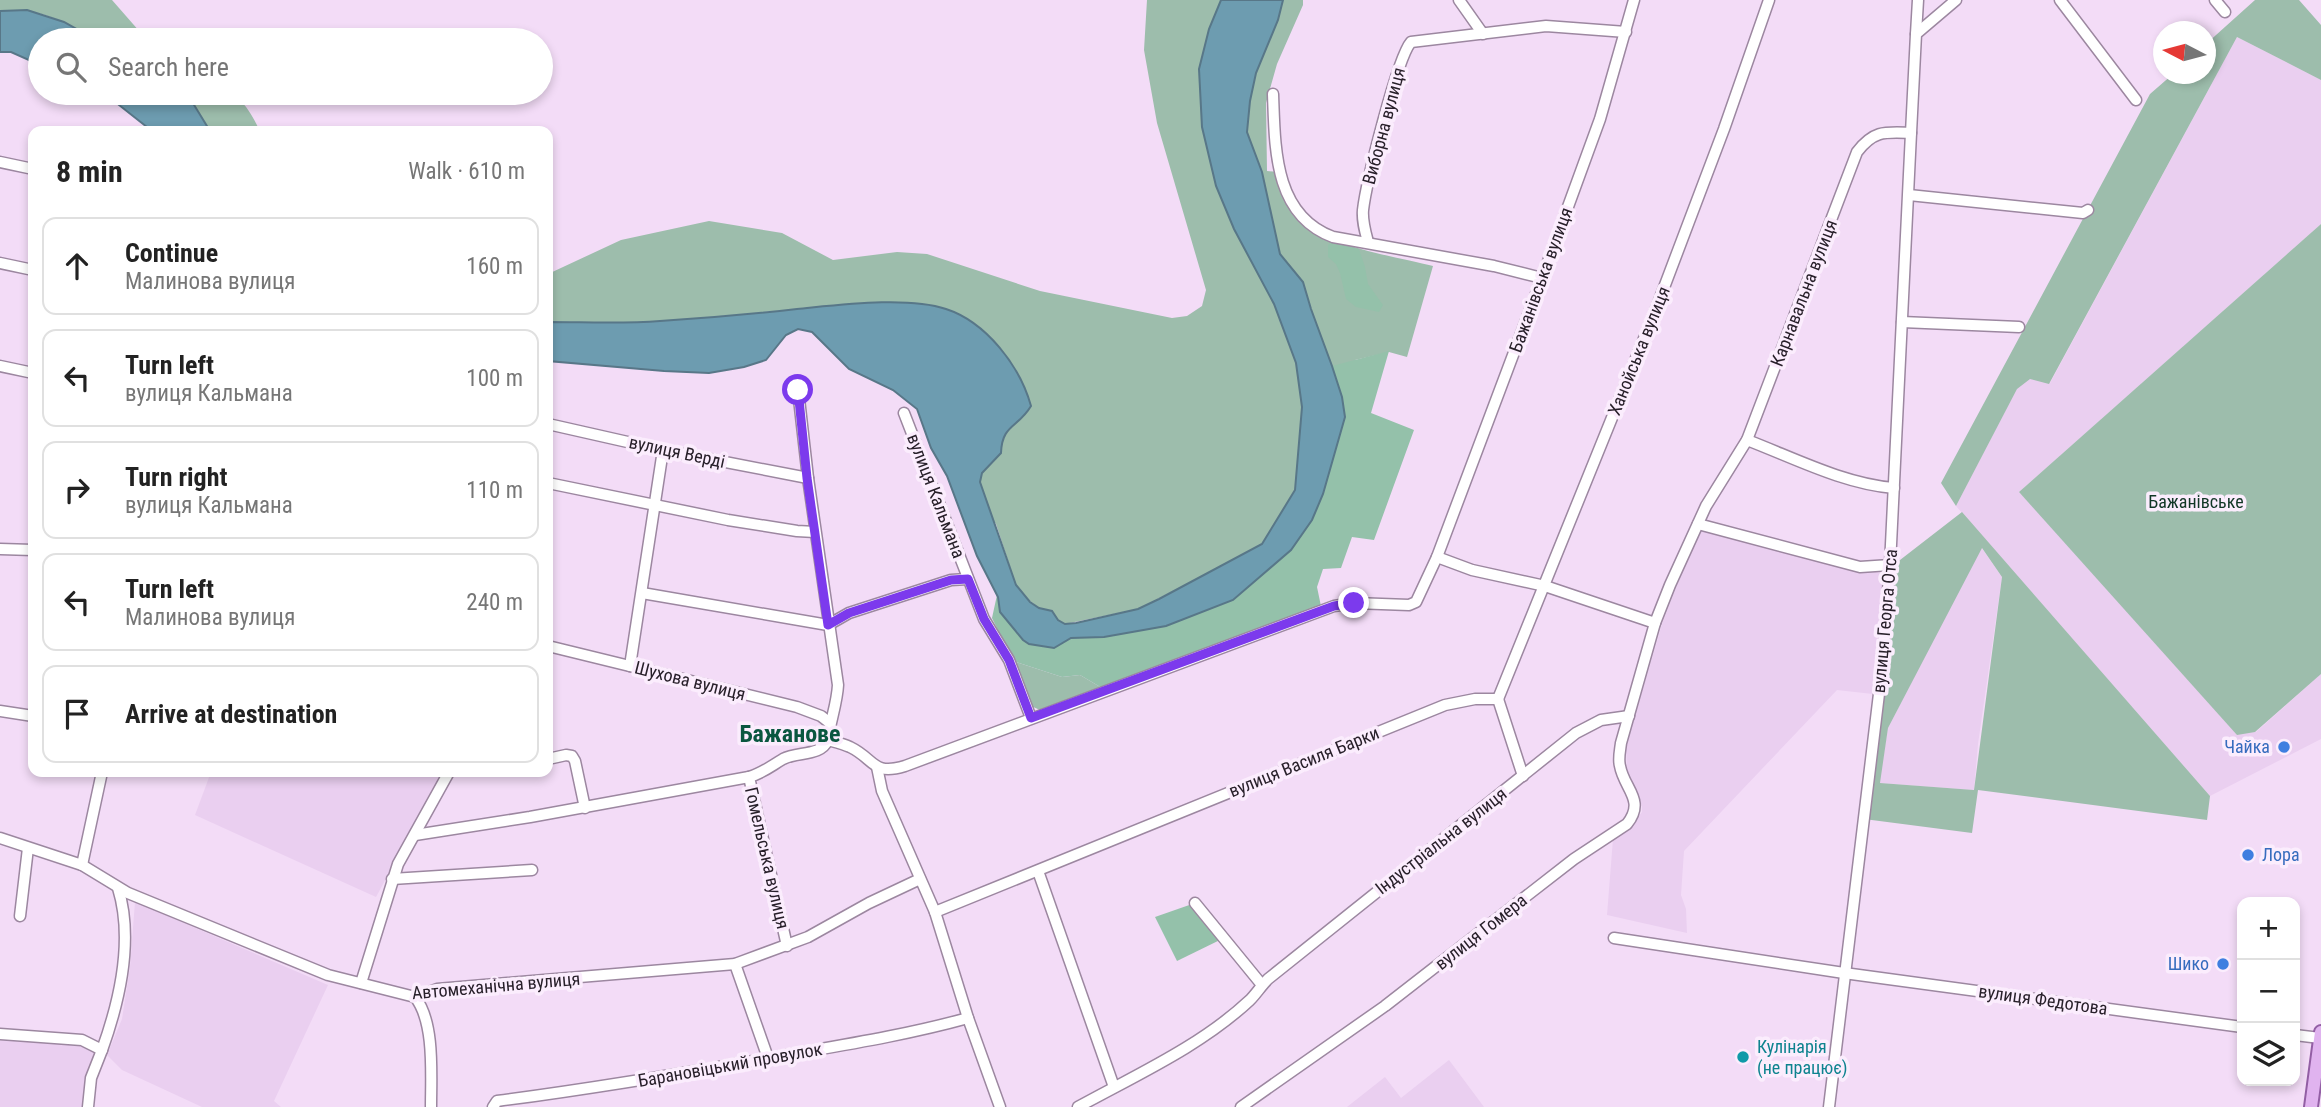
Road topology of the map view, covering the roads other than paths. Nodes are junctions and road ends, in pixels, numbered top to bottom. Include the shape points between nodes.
1 (1459, 0) edge
2 (1634, 0) edge
3 (1769, 0) edge
4 (1918, 0) edge
5 (1956, 0) edge
6 (2060, 0) edge
7 (2215, 0) edge
8 (2225, 12) dead end
9 (1626, 32) junction
10 (1483, 34) junction
11 (1916, 34) junction
12 (1273, 94) dead end
13 (2136, 100) dead end
14 (1911, 133) junction
15 (0, 162) edge
16 (28, 168) edge
17 (1909, 195) junction
18 (2088, 210) dead end
19 (1368, 242) junction
20 (0, 263) edge
21 (28, 269) edge
22 (1542, 278) junction
23 (1902, 322) junction
24 (2019, 327) dead end
25 (0, 366) edge
26 (28, 372) edge
27 (798, 390) dead end
28 (904, 413) dead end
29 (553, 425) edge
30 (1747, 440) junction
31 (663, 450) junction
32 (807, 478) junction
33 (553, 484) edge
34 (1894, 488) junction
35 (655, 506) junction
36 (1698, 523) junction
37 (815, 531) junction
38 (0, 549) edge
39 (28, 550) edge
40 (1437, 557) junction
41 (1890, 565) junction
42 (968, 579) junction
43 (1545, 586) junction
44 (642, 593) junction
45 (1655, 623) junction
46 (828, 625) junction
47 (553, 647) edge
48 (630, 666) junction
49 (1499, 699) junction
50 (0, 711) edge
51 (28, 715) edge
52 (1629, 716) junction
53 (1031, 718) junction
54 (830, 723) junction
55 (828, 740) junction
56 (553, 758) edge
57 (877, 767) junction
58 (1523, 776) junction
59 (101, 777) edge
60 (447, 777) edge
61 (748, 777) junction
62 (585, 808) junction
63 (415, 835) junction
64 (0, 838) edge
65 (28, 848) junction
66 (82, 865) junction
67 (532, 870) dead end
68 (1038, 871) junction
69 (393, 879) junction
70 (920, 879) junction
71 (118, 888) junction
72 (1195, 903) dead end
73 (935, 912) junction
74 (20, 916) dead end
75 (1614, 938) dead end
76 (787, 946) junction
77 (735, 964) junction
78 (1844, 973) junction
79 (361, 983) junction
80 (1262, 985) junction
81 (415, 997) junction
82 (968, 1018) junction
83 (2237, 1026) edge
84 (2321, 1032) edge
85 (0, 1034) edge
86 (2300, 1036) edge
87 (2320, 1038) edge
88 (102, 1050) junction
89 (768, 1058) junction
90 (1114, 1087) junction
91 (88, 1107) edge
92 (431, 1107) edge
93 (493, 1107) edge
94 (1000, 1107) edge
95 (1078, 1107) edge
96 (1241, 1107) edge
97 (1829, 1107) edge
98 (2311, 1107) edge

1 - 10 street
2 - 9 street, Бажанівська вулиця
3 - 43 street, Ханойська вулиця via 1654,314
4 - 11 street
5 - 11 street
6 - 13 street
7 - 8 street
9 - 10 street, Виборна вулиця via 1546,26
9 - 22 street, Бажанівська вулиця via 1600,119
10 - 19 street, Виборна вулиця via 1414,41 1407,47 1368,182 1363,212
11 - 14 street
12 - 19 street via 1275,144 1292,206 1321,232
14 - 17 street, вулиця Георга Отса
14 - 30 street, Карнавальна вулиця via 1881,133 1857,152
15 - 16 street
17 - 18 street
17 - 23 street, вулиця Георга Отса
19 - 22 street
20 - 21 street
22 - 40 street, Бажанівська вулиця
23 - 24 street
23 - 34 street, вулиця Георга Отса
25 - 26 street
27 - 32 street
28 - 42 street, вулиця Кальмана
29 - 31 street, вулиця Верді
30 - 34 street via 1876,487
30 - 36 street, Карнавальна вулиця
31 - 32 street, вулиця Верді
31 - 35 street
32 - 37 street
33 - 35 street
34 - 41 street, вулиця Георга Отса
35 - 37 street
35 - 44 street
36 - 41 street via 1854,565
36 - 45 street, Карнавальна вулиця
37 - 46 street
38 - 39 street
40 - 43 street
40 - 53 street, Бажанівська вулиця via 1420,597 1409,605 1334,606
41 - 78 street, вулиця Георга Отса via 1882,669
42 - 46 street, вулиця Кальмана via 951,580 849,613
42 - 53 street, вулиця Кальмана via 984,619 1009,660
43 - 45 street
43 - 49 street, Ханойська вулиця
44 - 46 street
44 - 48 street
45 - 52 street, вулиця Гомера
46 - 54 street via 838,685
47 - 48 street, Шухова вулиця
48 - 54 street, Шухова вулиця via 797,707
49 - 58 street
49 - 68 street, вулиця Василя Барки via 1445,705
50 - 51 street
52 - 58 street, Індустріальна вулиця via 1587,727
52 - 96 street, вулиця Гомера via 1619,763 1634,801 1635,810 1627,824 1565,866 1395,999
53 - 57 street, Бажанівська вулиця via 905,766
54 - 55 street
55 - 57 street via 851,747
55 - 61 street, Гомельська вулиця via 814,752 784,759 762,774
56 - 62 street via 572,756
57 - 70 street via 882,791
58 - 80 street, Індустріальна вулиця
59 - 66 street
60 - 63 street
61 - 62 street
61 - 76 street, Гомельська вулиця
62 - 63 street
63 - 69 street
64 - 65 street, Автомеханічна вулиця
65 - 66 street, Автомеханічна вулиця
65 - 74 street
66 - 71 street, Автомеханічна вулиця
67 - 69 street
68 - 73 street, вулиця Василя Барки
68 - 90 street
69 - 79 street
70 - 73 street
70 - 76 street, Автомеханічна вулиця
71 - 79 street, Автомеханічна вулиця via 328,975
71 - 88 street via 125,910 121,976 116,1012
72 - 80 street
73 - 82 street
75 - 78 street, вулиця Федотова
76 - 77 street, Автомеханічна вулиця
77 - 81 street, Автомеханічна вулиця via 437,989
77 - 89 street
78 - 83 street, вулиця Федотова
78 - 97 street, вулиця Георга Отса
79 - 81 street, Автомеханічна вулиця
80 - 90 street, Індустріальна вулиця via 1250,1000 1206,1033
81 - 92 street via 426,1018
82 - 89 street, Барановіцький провулок
82 - 94 street
84 - 87 main road
85 - 88 street via 82,1040
86 - 87 street
87 - 98 main road
88 - 91 street via 91,1078
89 - 93 street, Барановіцький провулок via 497,1101
90 - 95 street, Індустріальна вулиця

